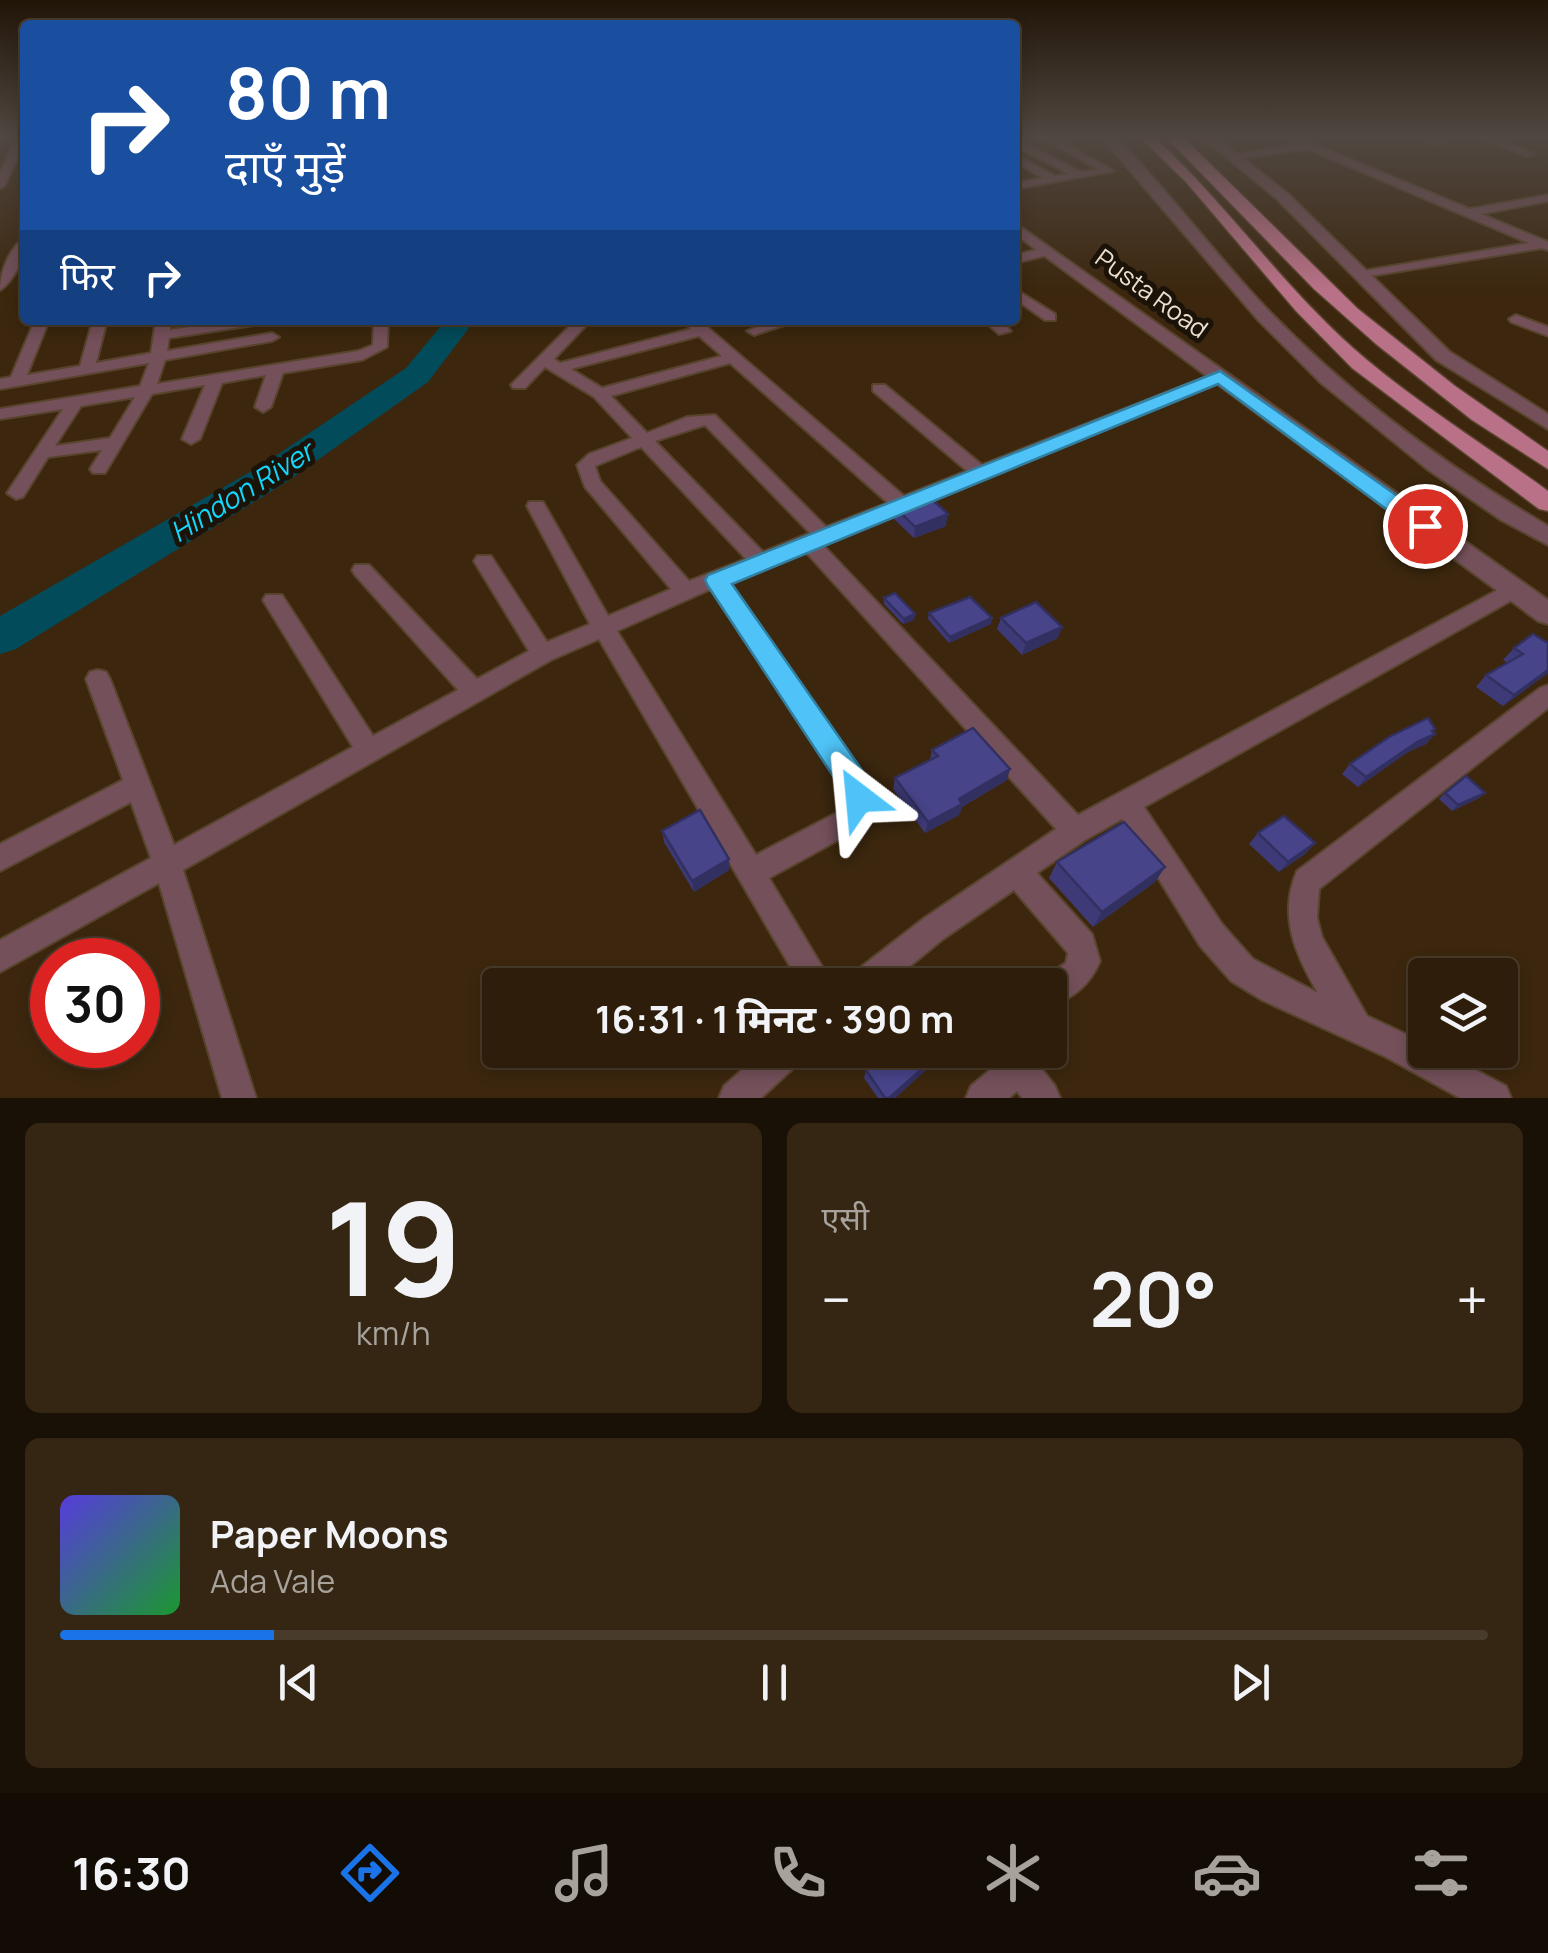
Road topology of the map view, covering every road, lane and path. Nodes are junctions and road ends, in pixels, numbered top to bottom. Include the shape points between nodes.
1 (1155, 188) edge
2 (1199, 188) edge
3 (1229, 188) edge
4 (1273, 188) edge
5 (1411, 188) edge
6 (1548, 198) edge
7 (1470, 213) junction
8 (1020, 231) edge
9 (1545, 245) edge
10 (1048, 251) junction
11 (1020, 258) edge
12 (18, 266) edge
13 (1362, 274) junction
14 (1, 284) edge
15 (1020, 296) edge
16 (1050, 317) dead end
17 (1516, 319) dead end
18 (39, 325) edge
19 (99, 325) edge
20 (199, 325) edge
21 (277, 325) edge
22 (381, 325) edge
23 (581, 325) edge
24 (776, 325) edge
25 (996, 325) edge
26 (695, 326) edge
27 (163, 328) edge
28 (1004, 331) dead end
29 (754, 332) dead end
30 (1548, 332) edge
31 (273, 353) junction
32 (160, 356) junction
33 (1444, 356) junction
34 (731, 358) junction
35 (1404, 359) junction
36 (552, 364) junction
37 (86, 368) junction
38 (216, 377) junction
39 (1220, 377) junction
40 (8, 382) edge
41 (518, 385) dead end
42 (150, 388) junction
43 (880, 388) dead end
44 (600, 394) junction
45 (76, 401) junction
46 (263, 407) dead end
47 (1, 415) edge
48 (1548, 423) edge
49 (191, 438) dead end
50 (639, 439) junction
51 (115, 443) junction
52 (42, 453) junction
53 (1548, 462) edge
54 (100, 468) dead end
55 (980, 473) junction
56 (16, 492) dead end
57 (1548, 503) edge
58 (902, 505) junction
59 (536, 506) dead end
60 (1548, 537) edge
61 (816, 539) junction
62 (760, 561) junction
63 (484, 562) dead end
64 (362, 570) dead end
65 (717, 580) junction
66 (1514, 590) junction
67 (685, 591) junction
68 (274, 600) dead end
69 (1548, 614) edge
70 (603, 627) junction
71 (544, 654) junction
72 (98, 679) dead end
73 (473, 690) junction
74 (1548, 695) edge
75 (369, 750) junction
76 (139, 784) junction
77 (1126, 802) junction
78 (1075, 831) junction
79 (0, 858) edge
80 (167, 864) junction
81 (752, 872) junction
82 (1019, 874) junction
83 (0, 958) edge
84 (808, 968) edge
85 (884, 968) edge
86 (1067, 981) edge
87 (1356, 1028) junction
88 (768, 1068) edge
89 (1005, 1068) edge
90 (1019, 1068) edge
91 (238, 1098) edge
92 (736, 1098) edge
93 (983, 1098) edge
94 (1043, 1098) edge
95 (1494, 1098) edge

1 - 60 street via 1306,357 1379,421
2 - 57 main road via 1359,364
3 - 35 main road via 1289,254
4 - 13 street
5 - 7 street
6 - 7 street
7 - 9 street
8 - 10 street, Pusta Road
9 - 13 street
10 - 11 street
10 - 39 street, Pusta Road
12 - 14 street
13 - 33 street
15 - 16 street
17 - 30 street
18 - 40 street
19 - 37 street
20 - 27 street
21 - 31 street
22 - 31 street via 382,342 370,353
23 - 36 street
24 - 29 street
25 - 28 street
26 - 34 street
26 - 36 street
27 - 32 street
31 - 32 street
31 - 38 street
31 - 46 street
32 - 37 street
32 - 42 street
33 - 35 street
33 - 48 street
34 - 44 street
34 - 58 street
35 - 53 main road
36 - 41 street
36 - 44 street
37 - 40 street
38 - 42 street
38 - 49 street
39 - 55 street
39 - 66 street, Pusta Road
42 - 45 street
42 - 51 street
43 - 55 street
44 - 50 street
45 - 47 street
45 - 52 street
50 - 61 street via 692,421 714,422
50 - 62 street
50 - 67 street via 595,458 586,473
51 - 52 street
51 - 54 street
52 - 56 street
55 - 58 street
58 - 61 street
59 - 70 street
61 - 62 street
61 - 78 street
62 - 65 street
63 - 71 street
64 - 73 street
65 - 67 street
65 - 81 street via 859,798 853,818
66 - 69 street, Pusta Road
66 - 77 street
67 - 70 street
68 - 75 street
70 - 71 street
70 - 81 street
71 - 73 street
72 - 76 street
73 - 75 street
74 - 87 street via 1307,882 1299,900 1301,920
75 - 80 street
76 - 79 street
76 - 80 street
77 - 78 street
77 - 87 street via 1211,935 1242,970
78 - 82 street
80 - 83 street
80 - 91 street
81 - 84 street
82 - 85 street
82 - 86 street via 1082,944 1085,960
87 - 95 street
88 - 92 street
89 - 93 street
90 - 94 street

